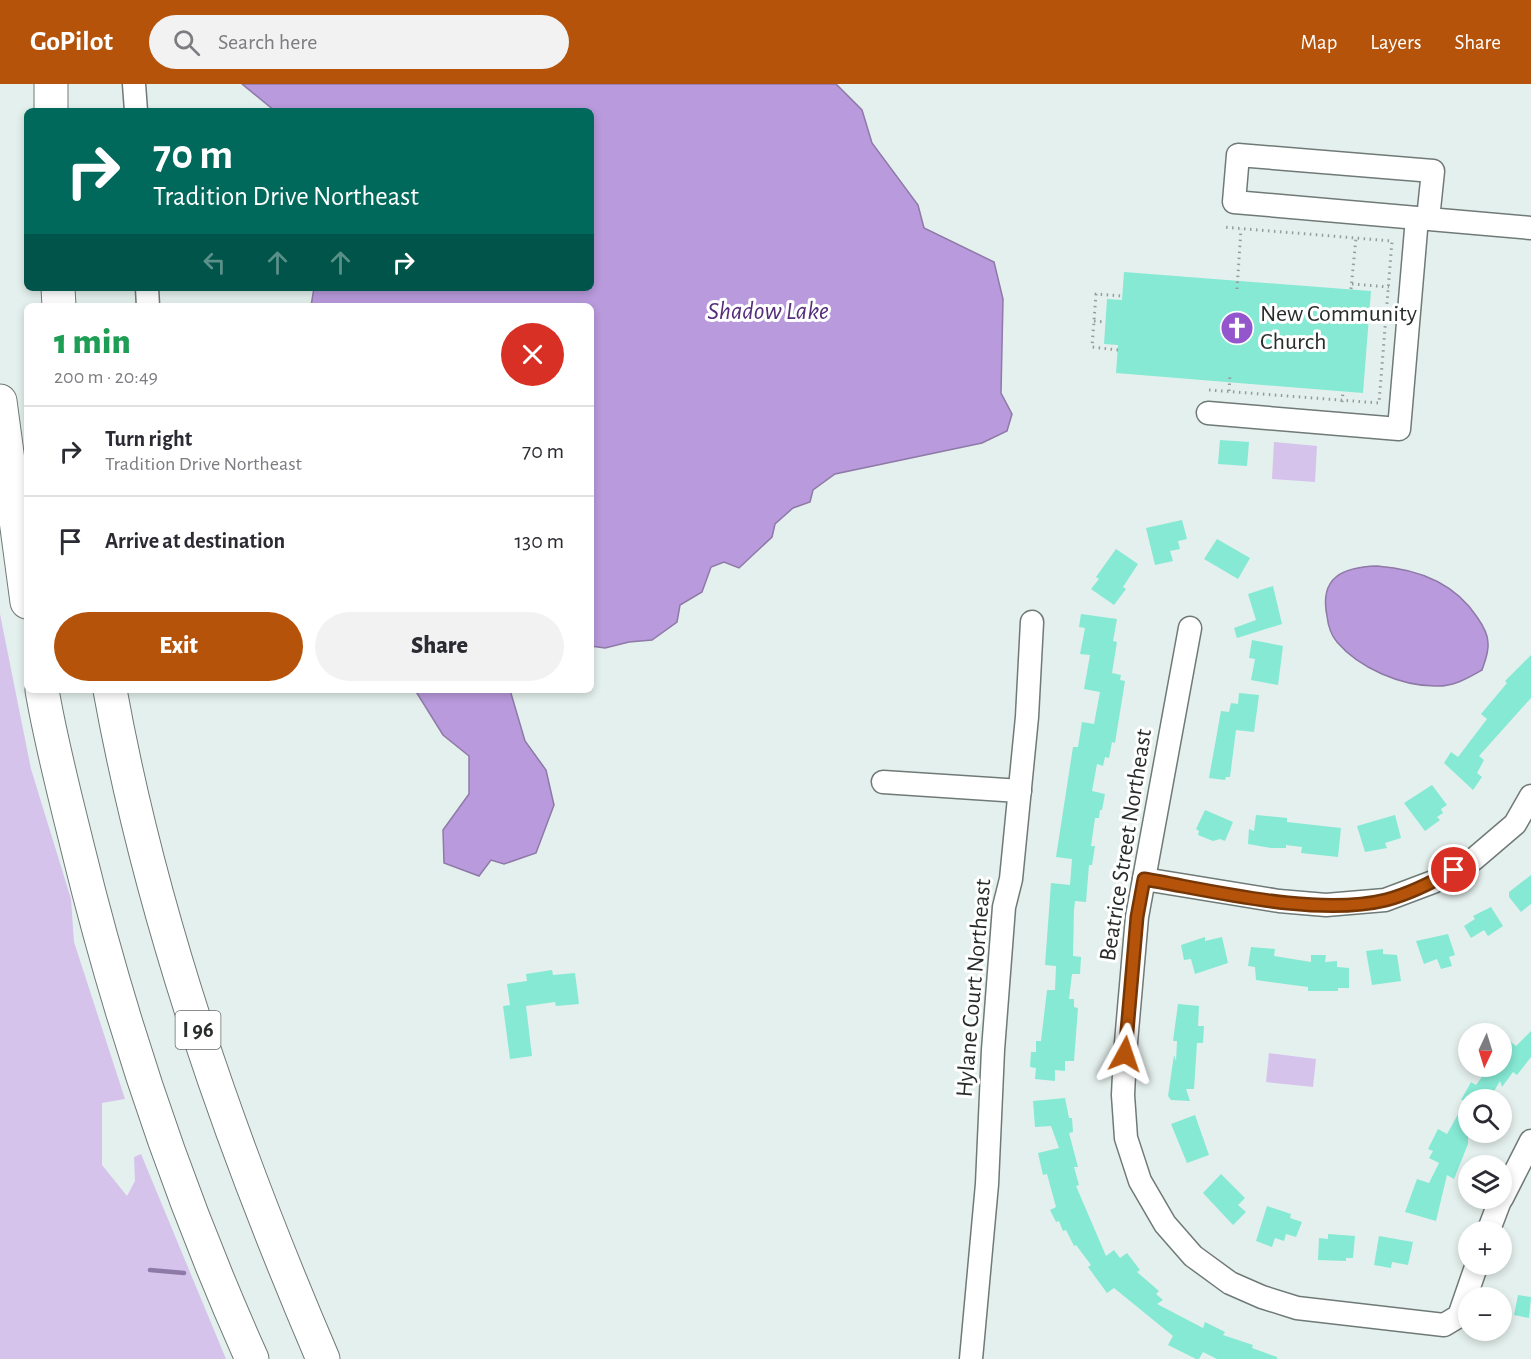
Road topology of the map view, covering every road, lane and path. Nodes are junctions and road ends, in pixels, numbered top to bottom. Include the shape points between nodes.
1 (51, 84) edge
2 (134, 84) edge
3 (51, 108) edge
4 (136, 108) edge
5 (1423, 218) junction
6 (1222, 227) dead end
7 (1531, 228) edge
8 (1241, 229) junction
9 (1356, 238) junction
10 (1352, 284) junction
11 (1389, 287) junction
12 (1237, 289) dead end
13 (1351, 290) dead end
14 (1122, 296) dead end
15 (1094, 321) junction
16 (1105, 322) dead end
17 (1118, 350) dead end
18 (1230, 375) dead end
19 (1209, 390) dead end
20 (1229, 391) junction
21 (1343, 392) dead end
22 (1342, 400) junction
23 (0, 401) edge
24 (1208, 413) dead end
25 (24, 581) edge
26 (1032, 622) dead end
27 (1190, 628) dead end
28 (43, 693) edge
29 (111, 693) edge
30 (883, 782) dead end
31 (1020, 791) junction
32 (1531, 796) edge
33 (1144, 879) junction
34 (1531, 1141) edge
35 (1512, 1177) edge
36 (1473, 1275) edge
37 (252, 1359) edge
38 (323, 1359) edge
39 (971, 1359) edge

1 - 3 highway
2 - 4 street
5 - 5 street via 1234,202 1238,155 1432,171
5 - 7 street
5 - 24 street via 1399,429
6 - 8 path
8 - 9 path
8 - 12 path
9 - 10 path
9 - 11 path via 1392,241
10 - 11 path
10 - 13 path
11 - 22 path via 1379,403
14 - 15 path via 1096,294
15 - 16 path
15 - 17 path via 1092,347
18 - 20 path
19 - 20 path
20 - 22 path
21 - 22 path
23 - 25 highway
26 - 31 street, Hylane Court Northeast
27 - 33 street, Beatrice Street Northeast
28 - 37 highway via 92,906 131,1047 204,1250
29 - 38 highway, I 96 via 139,823 196,1025 230,1126
30 - 31 street
31 - 39 street, Hylane Court Northeast via 1011,879 1004,907 987,1184
32 - 33 street via 1515,824 1474,859 1433,882 1385,900 1326,905 1279,902
33 - 36 street, Beatrice Street Northeast via 1137,917 1123,1095 1126,1138 1140,1181 1165,1224 1193,1256 1230,1283 1297,1308 1444,1325 1459,1316
34 - 35 street

